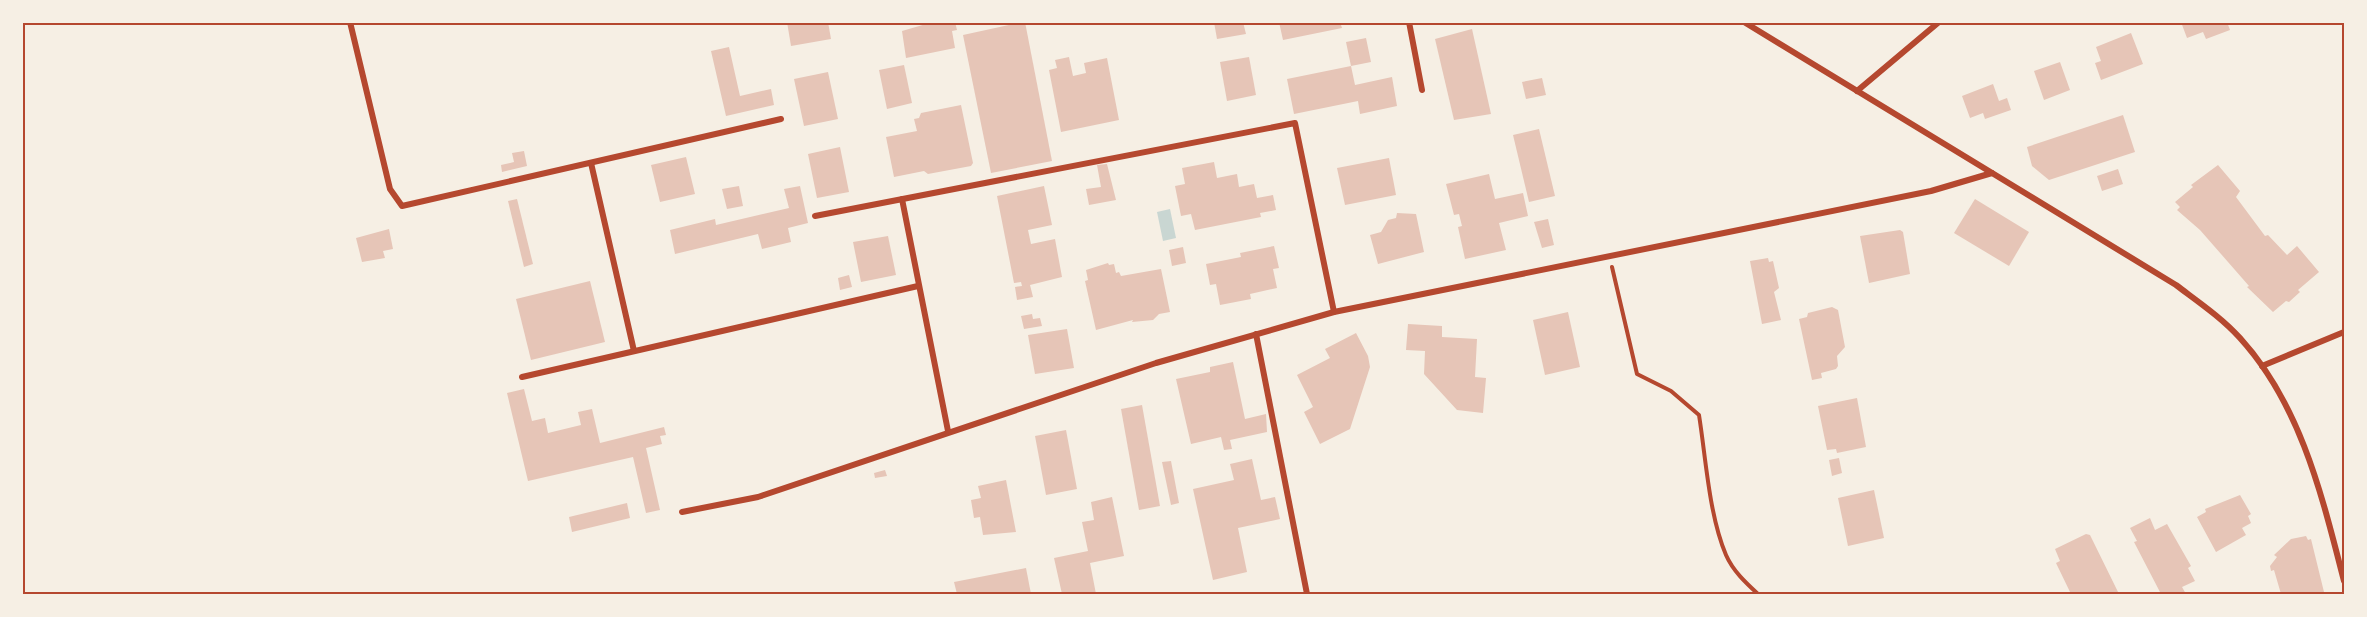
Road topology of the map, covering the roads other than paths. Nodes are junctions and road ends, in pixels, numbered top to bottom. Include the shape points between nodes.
1 (350, 22) edge
2 (1409, 22) edge
3 (1744, 22) edge
4 (1939, 22) edge
5 (1422, 90) dead end
6 (1857, 91) junction
7 (781, 118) dead end
8 (591, 163) junction
9 (1992, 173) junction
10 (902, 199) junction
11 (815, 216) dead end
12 (918, 286) junction
13 (1334, 312) junction
14 (2344, 332) edge
15 (1256, 334) junction
16 (634, 351) junction
17 (2262, 366) junction
18 (522, 376) dead end
19 (948, 431) junction
20 (682, 512) dead end
21 (2344, 581) edge
22 (1307, 594) edge

1 - 8 street via 390,189 402,206
2 - 5 street
3 - 6 street
4 - 6 street
6 - 9 street
7 - 8 street
8 - 16 street
9 - 13 street via 1931,191
9 - 17 street via 2176,285 2239,337
10 - 11 street
10 - 12 street
10 - 13 street via 1294,123
12 - 16 street
12 - 19 street
13 - 15 street
14 - 17 street
15 - 19 street
15 - 22 street
16 - 18 street
17 - 21 street via 2308,454
19 - 20 street via 758,497

